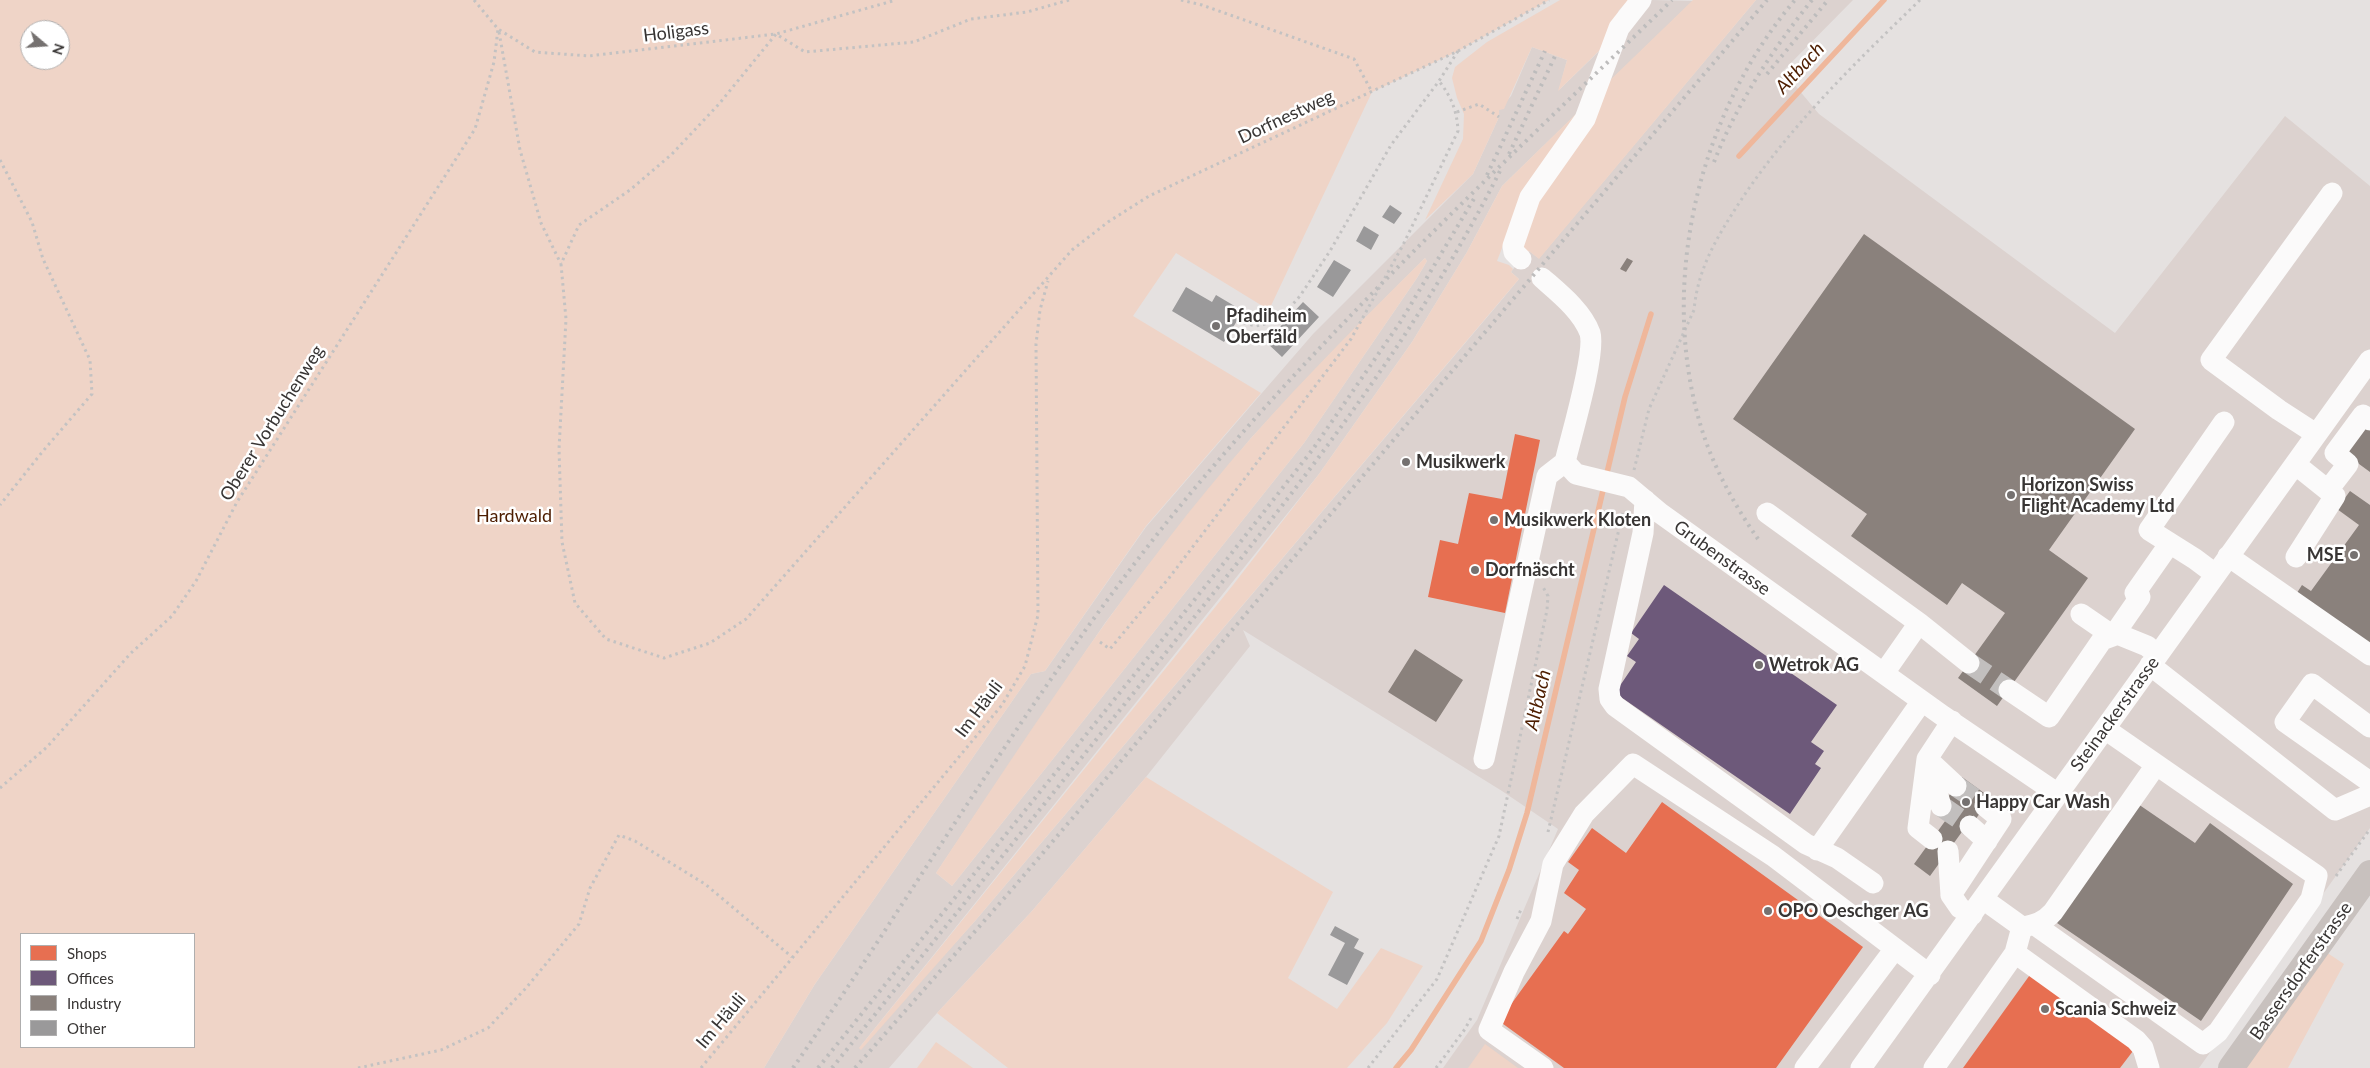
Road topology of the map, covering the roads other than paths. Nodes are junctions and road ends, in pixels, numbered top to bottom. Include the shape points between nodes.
1 (1641, 0) edge
2 (2332, 194) dead end
3 (1521, 259) dead end
4 (1542, 278) dead end
5 (2368, 367) edge
6 (2370, 420) edge
7 (2224, 422) dead end
8 (2316, 434) junction
9 (1565, 462) junction
10 (2295, 464) junction
11 (2328, 490) junction
12 (1644, 500) junction
13 (1767, 513) dead end
14 (2170, 543) junction
15 (2228, 556) junction
16 (2296, 557) dead end
17 (2215, 574) junction
18 (2081, 614) dead end
19 (1918, 623) junction
20 (2114, 635) junction
21 (2370, 655) edge
22 (2154, 660) junction
23 (1969, 663) tunnel mouth
24 (1884, 673) junction
25 (2008, 690) tunnel mouth
26 (1922, 700) junction
27 (1952, 722) junction
28 (2370, 727) edge
29 (2105, 729) junction
30 (1484, 759) dead end
31 (1927, 759) junction
32 (2156, 765) junction
33 (2370, 782) edge
34 (1956, 786) tunnel mouth
35 (2058, 794) junction
36 (2370, 795) edge
37 (1942, 806) tunnel mouth
38 (1985, 806) tunnel mouth
39 (1970, 826) tunnel mouth
40 (1987, 841) junction
41 (1818, 850) junction
42 (2370, 873) edge
43 (1873, 883) dead end
44 (1951, 895) junction
45 (1977, 907) junction
46 (2028, 926) junction
47 (1894, 950) junction
48 (2015, 953) junction
49 (1930, 975) junction
50 (1543, 1068) edge
51 (1805, 1068) edge
52 (1861, 1068) edge
53 (1934, 1068) edge
54 (2149, 1068) edge
55 (2231, 1068) edge

1 - 3 street via 1619,28 1584,119 1526,207 1513,246
2 - 8 street via 2211,360
4 - 9 street via 1575,310 1589,331 1592,342
5 - 8 street, Steinackerstrasse
6 - 11 street via 2363,415 2335,453 2348,464
7 - 14 street via 2149,530
8 - 10 street, Steinackerstrasse
9 - 12 street, Grubenstrasse via 1576,474 1629,487
9 - 30 street via 1547,476
10 - 11 street
10 - 15 street, Steinackerstrasse
11 - 16 street via 2335,496
12 - 24 street, Grubenstrasse
12 - 41 street via 1643,533 1609,689 1610,699 1615,706
13 - 19 street
14 - 17 street
14 - 20 street via 2134,593 2140,597
15 - 17 street, Steinackerstrasse
15 - 21 street
17 - 22 street, Steinackerstrasse
18 - 20 street
19 - 23 street
19 - 24 street
20 - 22 street via 2147,646
20 - 25 street via 2102,640 2049,718
22 - 29 street, Steinackerstrasse
22 - 36 street via 2334,810
24 - 26 street, Grubenstrasse
26 - 27 street, Grubenstrasse
26 - 41 street
27 - 31 street
27 - 35 street, Grubenstrasse
28 - 33 street via 2312,684 2285,722
29 - 32 street
29 - 35 street, Steinackerstrasse
31 - 34 street
31 - 37 street
31 - 44 street via 1918,828 1940,845
32 - 46 street via 2053,912 2046,919
32 - 46 street via 2317,876 2312,900 2218,1032 2203,1044
35 - 45 street, Steinackerstrasse
38 - 40 street via 2002,819
39 - 40 street
40 - 44 street
41 - 43 street via 1837,858
42 - 55 main road, Bassersdorferstrasse
44 - 45 street via 1960,908
45 - 46 street
45 - 49 street, Steinackerstrasse
46 - 48 street
47 - 49 street
47 - 50 street via 1773,856 1633,764 1584,814 1554,864 1541,921 1489,1030
47 - 51 street
48 - 53 street
48 - 54 street via 2136,1040 2143,1048
49 - 52 street, Steinackerstrasse

